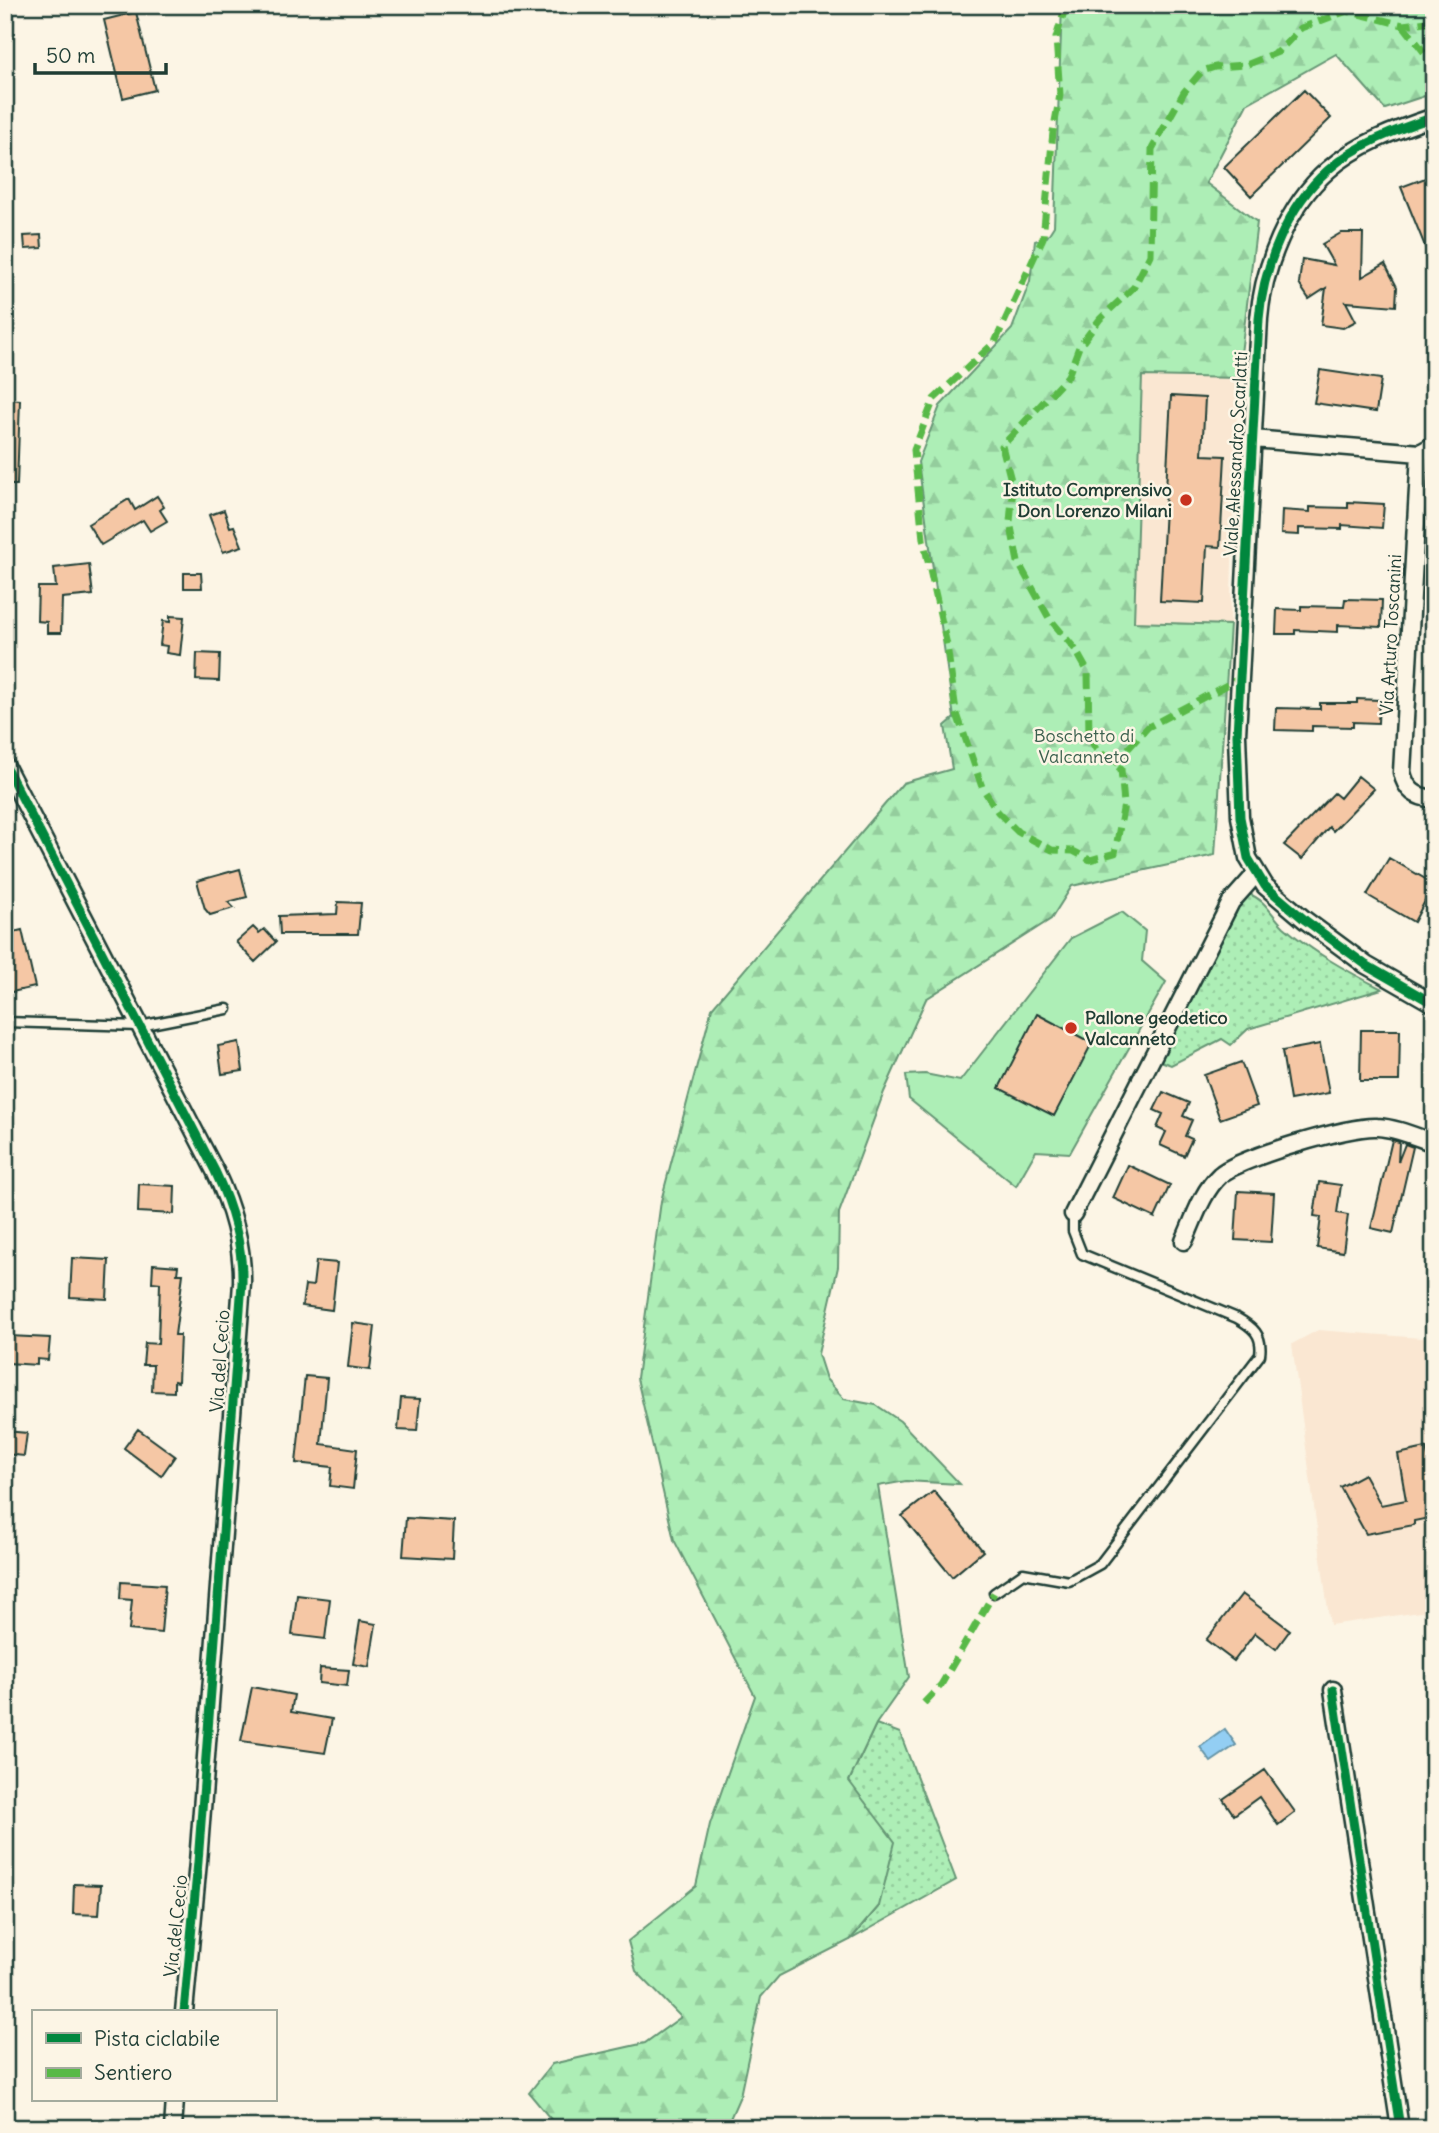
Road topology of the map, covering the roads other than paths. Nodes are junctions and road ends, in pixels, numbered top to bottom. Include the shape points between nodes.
1 (1434, 117) edge
2 (1253, 439) junction
3 (1427, 449) edge
4 (5, 765) edge
5 (1434, 799) edge
6 (1255, 875) junction
7 (1434, 1004) edge
8 (228, 1009) dead end
9 (5, 1022) edge
10 (140, 1026) junction
11 (1434, 1143) edge
12 (1073, 1214) joint
13 (1184, 1241) dead end
14 (994, 1592) dead end
15 (1333, 1690) dead end
16 (184, 2010) edge
17 (175, 2102) edge
18 (173, 2128) edge
19 (1400, 2128) edge

1 - 2 street, Viale Alessandro Scarlatti via 1370,144 1333,166 1312,187 1289,222 1261,300
2 - 3 street
2 - 6 street, Viale Alessandro Scarlatti via 1237,752 1241,826
3 - 5 street, Via Arturo Toscanini via 1402,772 1409,790
4 - 10 street, Via del Cecio
6 - 7 street via 1331,940
6 - 12 street via 1231,902
8 - 10 lane
9 - 10 lane
10 - 16 street, Via del Cecio via 219,1180 242,1257
11 - 13 street via 1391,1129 1362,1128 1243,1161 1211,1185
12 - 14 lane via 1073,1231 1082,1254 1253,1327 1262,1342 1260,1355 1100,1564 1069,1581 1023,1573
15 - 19 street
17 - 18 street

